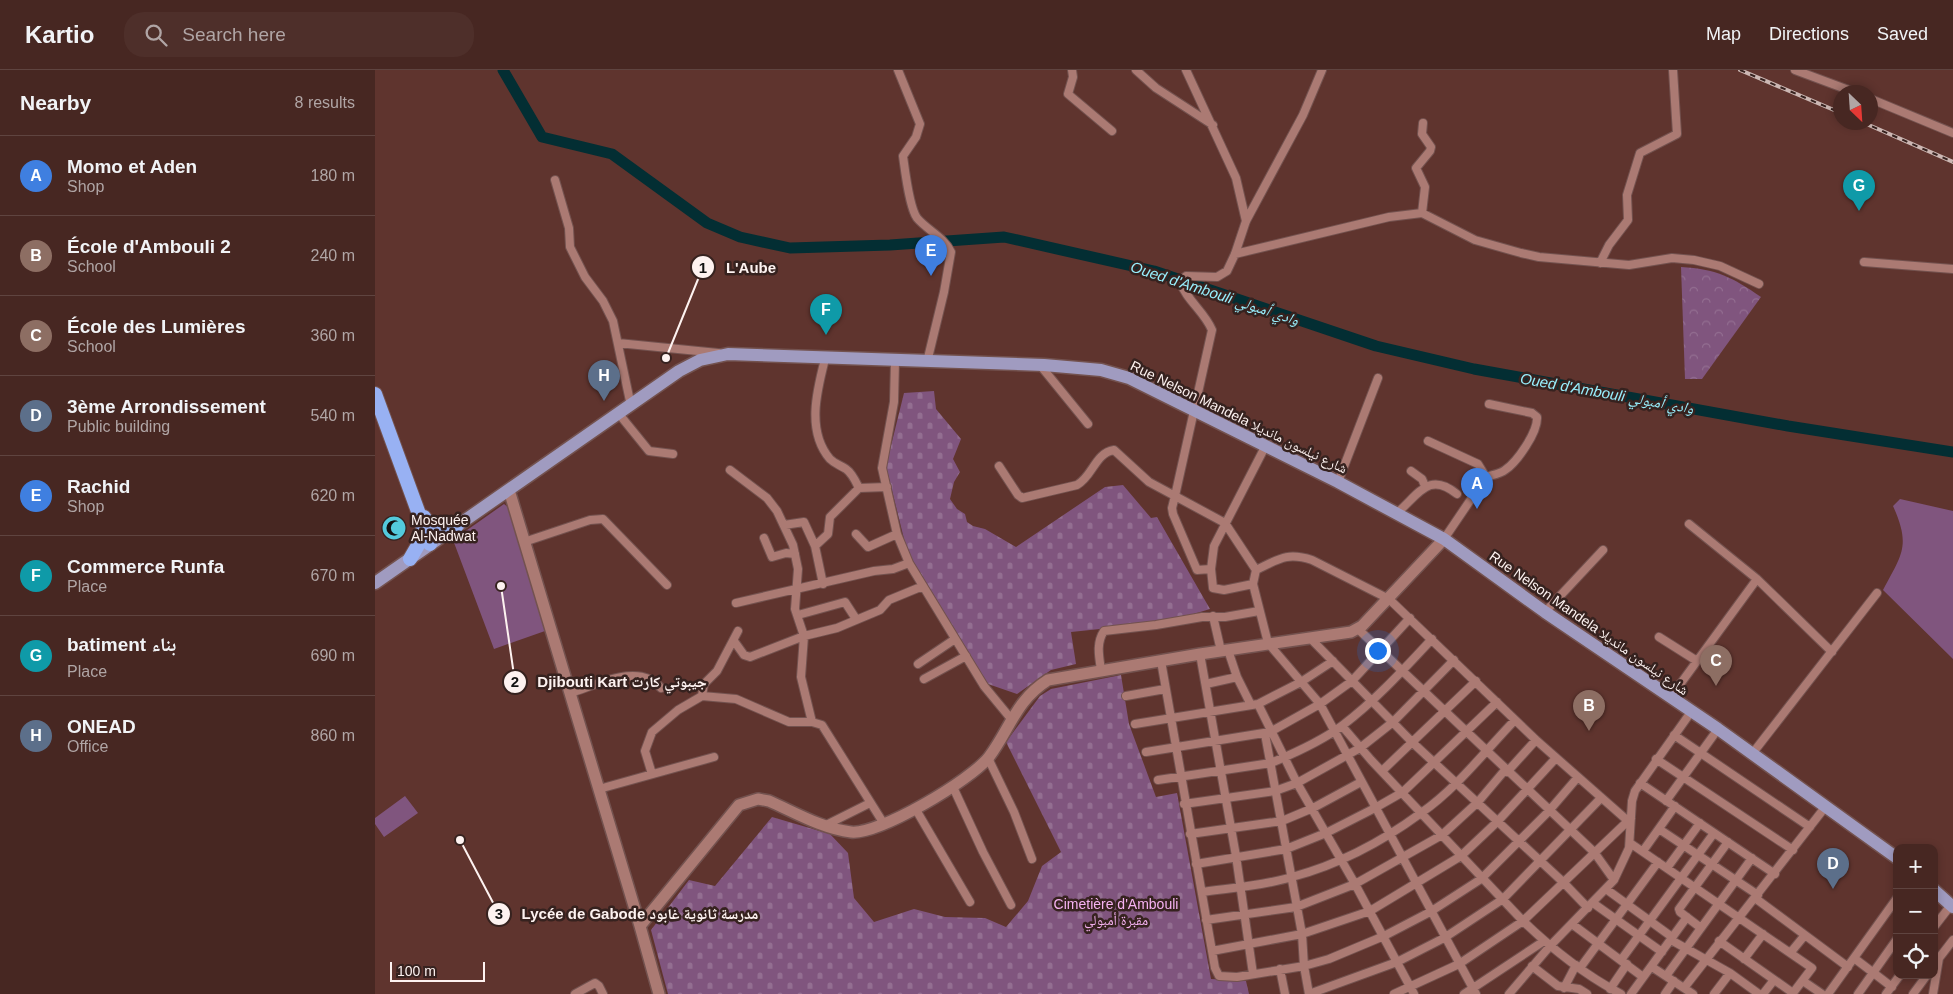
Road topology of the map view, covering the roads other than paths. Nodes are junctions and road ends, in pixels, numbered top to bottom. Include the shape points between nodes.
1 (898, 70) edge
2 (1072, 70) edge
3 (1136, 70) edge
4 (1186, 70) edge
5 (1322, 70) edge
6 (1673, 70) edge
7 (1795, 70) edge
8 (1835, 85) edge
9 (1878, 102) edge
10 (1423, 123) dead end
11 (1213, 125) junction
12 (1112, 131) dead end
13 (1953, 133) edge
14 (555, 180) dead end
15 (1422, 213) junction
16 (1246, 221) junction
17 (1235, 254) junction
18 (1864, 262) dead end
19 (1600, 263) junction
20 (1953, 269) edge
21 (1759, 284) dead end
22 (618, 343) junction
23 (728, 354) junction
24 (825, 358) junction
25 (895, 361) junction
26 (927, 362) junction
27 (1040, 365) junction
28 (1378, 378) dead end
29 (375, 394) edge
30 (1489, 404) dead end
31 (631, 406) junction
32 (1195, 410) junction
33 (619, 414) junction
34 (1088, 424) dead end
35 (1428, 441) dead end
36 (1266, 445) junction
37 (673, 454) dead end
38 (999, 466) dead end
39 (730, 470) dead end
40 (1411, 471) dead end
41 (1486, 477) junction
42 (1338, 482) junction
43 (1425, 486) junction
44 (887, 487) junction
45 (859, 488) junction
46 (509, 490) junction
47 (1457, 494) dead end
48 (1175, 496) junction
49 (1397, 513) junction
50 (422, 517) junction
51 (1225, 523) junction
52 (1689, 524) dead end
53 (784, 525) junction
54 (450, 531) junction
55 (856, 534) dead end
56 (897, 534) junction
57 (764, 538) dead end
58 (1444, 539) junction
59 (524, 542) junction
60 (431, 544) junction
61 (815, 546) junction
62 (1603, 550) dead end
63 (795, 554) junction
64 (409, 559) junction
65 (909, 563) junction
66 (1211, 569) junction
67 (1256, 570) junction
68 (1757, 579) junction
69 (375, 584) edge
70 (823, 584) junction
71 (1253, 584) junction
72 (667, 585) dead end
73 (923, 586) junction
74 (797, 588) junction
75 (1877, 593) dead end
76 (1389, 599) junction
77 (736, 602) dead end
78 (1259, 611) junction
79 (1545, 612) junction
80 (798, 615) junction
81 (1213, 616) junction
82 (1410, 618) junction
83 (856, 619) junction
84 (1358, 629) junction
85 (738, 631) dead end
86 (804, 636) junction
87 (1659, 637) dead end
88 (955, 639) junction
89 (1311, 639) junction
90 (1432, 639) junction
91 (734, 641) junction
92 (1268, 644) junction
93 (1225, 650) junction
94 (1380, 651) junction
95 (1832, 652) junction
96 (1200, 654) junction
97 (966, 656) junction
98 (1454, 660) junction
99 (1161, 661) junction
100 (1333, 661) junction
101 (1697, 661) junction
102 (918, 664) dead end
103 (1101, 670) junction
104 (1401, 672) junction
105 (1237, 678) junction
106 (924, 679) dead end
107 (1352, 681) junction
108 (1476, 681) junction
109 (1301, 682) junction
110 (1206, 684) junction
111 (661, 688) dead end
112 (1165, 689) junction
113 (1422, 692) junction
114 (570, 693) junction
115 (702, 696) junction
116 (1126, 696) dead end
117 (1670, 698) junction
118 (1372, 701) junction
119 (1497, 702) junction
120 (1320, 704) junction
121 (1255, 705) junction
122 (1443, 712) junction
123 (1691, 712) junction
124 (1211, 713) junction
125 (1170, 719) junction
126 (1012, 720) junction
127 (1515, 720) junction
128 (812, 722) junction
129 (1393, 722) junction
130 (1135, 724) dead end
131 (1342, 726) junction
132 (1718, 729) junction
133 (1334, 731) junction
134 (1267, 733) junction
135 (1465, 733) junction
136 (1674, 735) junction
137 (1536, 740) junction
138 (1215, 741) junction
139 (1413, 743) junction
140 (1175, 748) junction
141 (1360, 748) junction
142 (1485, 751) junction
143 (1146, 752) dead end
144 (1701, 752) junction
145 (1752, 754) junction
146 (1346, 756) junction
147 (714, 757) dead end
148 (1285, 757) junction
149 (988, 758) junction
150 (1556, 758) junction
151 (1656, 760) junction
152 (1271, 763) junction
153 (1436, 763) junction
154 (1220, 771) junction
155 (1382, 771) junction
156 (1506, 771) junction
157 (652, 774) junction
158 (1180, 776) junction
159 (1578, 778) junction
160 (1683, 779) junction
161 (1158, 780) dead end
162 (1361, 782) junction
163 (1457, 782) junction
164 (1297, 783) junction
165 (1640, 783) junction
166 (953, 787) junction
167 (599, 789) junction
168 (1275, 791) junction
169 (1527, 791) junction
170 (1403, 792) junction
171 (1601, 798) junction
172 (1225, 799) junction
173 (1666, 801) junction
174 (1478, 802) junction
175 (870, 803) junction
176 (1185, 804) junction
177 (1675, 806) junction
178 (1826, 806) junction
179 (915, 808) junction
180 (1313, 808) junction
181 (1375, 808) junction
182 (1548, 812) junction
183 (1422, 813) junction
184 (1630, 819) junction
185 (1282, 820) junction
186 (1498, 821) junction
187 (1700, 823) junction
188 (883, 824) junction
189 (826, 825) junction
190 (1810, 827) junction
191 (1230, 828) junction
192 (1659, 829) junction
193 (1569, 831) junction
194 (1326, 833) junction
195 (1714, 833) junction
196 (1190, 834) junction
197 (1389, 834) junction
198 (1442, 835) junction
199 (1518, 842) junction
200 (1728, 842) junction
201 (1630, 843) junction
202 (1683, 845) junction
203 (1286, 849) junction
204 (1793, 850) junction
205 (1643, 851) junction
206 (1594, 852) junction
207 (1698, 855) junction
208 (1893, 855) edge
209 (1236, 856) junction
210 (1461, 856) junction
211 (1402, 858) junction
212 (1752, 858) junction
213 (1032, 859) dead end
214 (1341, 859) junction
215 (1540, 862) junction
216 (1657, 862) junction
217 (1197, 864) junction
218 (1711, 864) junction
219 (1667, 868) junction
220 (1775, 874) junction
221 (1291, 878) junction
222 (1681, 878) junction
223 (1481, 879) junction
224 (1614, 880) junction
225 (1735, 881) junction
226 (1563, 882) junction
227 (1355, 884) junction
228 (1416, 884) junction
229 (1240, 886) junction
230 (1695, 888) junction
231 (1606, 889) junction
232 (1202, 892) junction
233 (1938, 894) edge
234 (1756, 896) junction
235 (1503, 899) junction
236 (970, 902) dead end
237 (1628, 903) junction
238 (1893, 904) edge
239 (1011, 905) dead end
240 (1590, 905) junction
241 (1718, 905) junction
242 (1952, 906) edge
243 (1296, 907) junction
244 (1370, 911) junction
245 (1430, 912) junction
246 (1244, 914) junction
247 (1687, 917) junction
248 (1740, 918) junction
249 (1207, 920) junction
250 (1616, 920) junction
251 (1651, 920) junction
252 (1523, 921) junction
253 (1938, 922) edge
254 (1572, 924) junction
255 (640, 926) junction
256 (1701, 928) junction
257 (1303, 934) junction
258 (1763, 934) junction
259 (1805, 935) junction
260 (1384, 936) junction
261 (1639, 936) junction
262 (1444, 938) junction
263 (1672, 939) junction
264 (1953, 940) edge
265 (1719, 941) junction
266 (1547, 943) junction
267 (1248, 944) junction
268 (1599, 944) junction
269 (1893, 945) edge
270 (1686, 948) junction
271 (1212, 951) junction
272 (1662, 952) junction
273 (1791, 952) junction
274 (1854, 958) junction
275 (1744, 959) junction
276 (1704, 960) junction
277 (1938, 960) edge
278 (1397, 962) junction
279 (1624, 962) junction
280 (1459, 964) junction
281 (1304, 966) junction
282 (1532, 966) junction
283 (1578, 966) junction
284 (1652, 967) junction
285 (1847, 967) junction
286 (1280, 970) junction
287 (1874, 972) junction
288 (1730, 973) junction
289 (1253, 974) junction
290 (1666, 976) junction
291 (1643, 977) junction
292 (1897, 979) edge
293 (1924, 979) edge
294 (1935, 979) edge
295 (1774, 980) junction
296 (1674, 981) junction
297 (1803, 981) junction
298 (1892, 987) junction
299 (1564, 988) junction
300 (1610, 988) junction
301 (1683, 988) junction
302 (1412, 990) edge
303 (1475, 992) edge
304 (1512, 993) edge
305 (1755, 993) edge
306 (575, 994) edge
307 (603, 994) edge
308 (659, 994) edge
309 (1285, 994) edge
310 (1309, 994) edge
311 (1394, 994) edge
312 (1464, 994) edge
313 (1587, 994) edge
314 (1621, 994) edge
315 (1631, 994) edge
316 (1665, 994) edge
317 (1693, 994) edge
318 (1714, 994) edge
319 (1763, 994) edge
320 (1822, 994) edge
321 (1828, 994) edge
322 (1858, 994) edge
323 (1886, 994) edge
324 (1913, 994) edge
325 (1933, 994) edge

1 - 26 street via 921,124 903,156 913,210 951,252
2 - 12 street via 1068,94
3 - 11 street via 1156,88
4 - 11 street
5 - 16 street via 1303,116
6 - 19 street via 1677,134 1640,153 1627,195 1628,220
7 - 8 street
9 - 13 street
10 - 15 street via 1422,134 1431,147 1416,168 1425,187
11 - 16 street via 1236,178
14 - 22 street via 569,228 569,247 603,301 613,321
15 - 17 street via 1389,217
15 - 19 street via 1475,240 1521,253
16 - 17 street
17 - 32 street via 1223,275 1186,276 1180,281 1183,292 1207,319 1212,330
18 - 20 street
19 - 21 street via 1629,265 1672,258 1694,260 1720,266
22 - 23 street
22 - 31 street
23 - 24 main road, Rue Nelson Mandela شارع نيلسون مانديلا
23 - 31 main road, Rue Nelson Mandela شارع نيلسون مانديلا via 691,364
24 - 25 main road, Rue Nelson Mandela شارع نيلسون مانديلا
24 - 45 street via 816,397 819,438 829,457 849,472
25 - 26 main road, Rue Nelson Mandela شارع نيلسون مانديلا
25 - 44 street via 894,402 882,458
26 - 27 main road, Rue Nelson Mandela شارع نيلسون مانديلا
27 - 32 main road, Rue Nelson Mandela شارع نيلسون مانديلا via 1101,370 1129,378
27 - 34 street
28 - 42 street
29 - 50 highway
30 - 41 street via 1532,413 1537,417 1537,425 1533,436 1505,470
31 - 33 main road, Rue Nelson Mandela شارع نيلسون مانديلا
32 - 36 main road, Rue Nelson Mandela شارع نيلسون مانديلا
32 - 48 street
33 - 37 street via 649,451
33 - 46 main road, Rue Nelson Mandela شارع نيلسون مانديلا
35 - 41 street via 1478,464
36 - 42 main road, Rue Nelson Mandela شارع نيلسون مانديلا
36 - 51 street
38 - 48 street via 1018,495 1031,497 1083,482 1101,456 1114,450 1149,482
39 - 53 street via 767,498
40 - 43 street via 1422,479
41 - 58 street
42 - 49 main road, Rue Nelson Mandela شارع نيلسون مانديلا
43 - 47 street via 1438,483
43 - 49 street
44 - 45 street
44 - 56 street
45 - 61 street via 830,517 828,534
46 - 54 main road, Rue Nelson Mandela شارع نيلسون مانديلا
46 - 59 street
48 - 51 street
48 - 66 street via 1173,514 1197,570
49 - 58 main road, Rue Nelson Mandela شارع نيلسون مانديلا
50 - 54 highway via 431,528
50 - 60 highway
50 - 64 highway via 421,540
51 - 66 street via 1213,546
51 - 67 street
52 - 68 street
53 - 61 street via 805,522
53 - 63 street
54 - 60 main road, Rue Nelson Mandela شارع نيلسون مانديلا
55 - 56 street via 868,547
56 - 65 street
57 - 63 street via 772,557
58 - 76 street
58 - 79 main road, Rue Nelson Mandela شارع نيلسون مانديلا
59 - 72 street via 603,519
59 - 114 street
60 - 64 main road, Rue Nelson Mandela شارع نيلسون مانديلا
61 - 70 street
62 - 79 street
63 - 74 street
64 - 69 main road, Rue Nelson Mandela شارع نيلسون مانديلا
65 - 70 street
65 - 73 street
66 - 71 street via 1213,588 1217,590
67 - 71 street
67 - 76 street via 1285,556 1298,556
68 - 95 street
68 - 101 street
70 - 74 street
71 - 78 street
73 - 83 street via 889,600 880,610
73 - 88 street
74 - 77 street
74 - 80 street via 795,609
75 - 95 street
76 - 82 street
76 - 84 street
78 - 81 street
78 - 92 street
79 - 117 main road, Rue Nelson Mandela شارع نيلسون مانديلا
80 - 83 street via 845,602
80 - 86 street
81 - 93 street
81 - 103 street via 1105,631 1100,637 1098,651
82 - 90 street
82 - 94 street
83 - 86 street via 837,628
84 - 89 street
84 - 94 street
85 - 91 street
86 - 91 street via 746,657
86 - 128 street via 801,678
87 - 101 street
88 - 97 street
88 - 102 street
89 - 92 street
89 - 100 street
90 - 98 street
90 - 104 street
91 - 115 street via 717,671 704,684
92 - 93 street
92 - 109 street
93 - 96 street
93 - 105 street
94 - 104 street
94 - 107 street
95 - 145 street
96 - 99 street
96 - 110 street
97 - 106 street
97 - 126 street via 984,686
98 - 108 street
98 - 113 street
99 - 103 street
99 - 112 street
100 - 107 street
100 - 109 street
101 - 117 street
103 - 126 street via 1048,680 1028,694
104 - 113 street
104 - 118 street
105 - 110 street
105 - 121 street
107 - 118 street
107 - 120 street
108 - 119 street
108 - 122 street
109 - 120 street
109 - 121 street
110 - 124 street
111 - 114 street via 655,681 635,675
112 - 116 street
112 - 125 street
113 - 122 street
113 - 129 street
114 - 167 street
115 - 128 street via 736,699 789,722
115 - 157 street via 678,710 652,732 645,751
117 - 123 main road, Rue Nelson Mandela شارع نيلسون مانديلا
118 - 129 street
118 - 131 street
119 - 127 street
119 - 135 street
120 - 133 street
120 - 134 street
121 - 124 street
121 - 134 street
122 - 135 street
122 - 139 street
123 - 132 main road, Rue Nelson Mandela شارع نيلسون مانديلا
123 - 136 street
124 - 125 street
124 - 138 street
125 - 130 street
125 - 140 street
126 - 149 street
127 - 137 street
127 - 142 street
128 - 175 street via 825,728
129 - 139 street
129 - 141 street
131 - 133 street
131 - 141 street
132 - 144 street
132 - 145 main road, Rue Nelson Mandela شارع نيلسون مانديلا
133 - 146 street
133 - 148 street
134 - 138 street
134 - 148 street
134 - 152 street
135 - 142 street
135 - 153 street
136 - 144 street
136 - 151 street
137 - 150 street
137 - 156 street
138 - 140 street
138 - 154 street
139 - 153 street
139 - 155 street
140 - 143 street
140 - 158 street
141 - 146 street
141 - 155 street
142 - 156 street
142 - 163 street
144 - 160 street
144 - 190 street
145 - 178 main road, Rue Nelson Mandela شارع نيلسون مانديلا
146 - 162 street
146 - 164 street
147 - 157 street
148 - 152 street
148 - 164 street
149 - 166 street
149 - 213 street via 1015,812
150 - 159 street
150 - 169 street
151 - 160 street
151 - 165 street
152 - 154 street
152 - 168 street
153 - 163 street
153 - 170 street
154 - 158 street
154 - 172 street
155 - 170 street
156 - 169 street
156 - 174 street
157 - 167 street
158 - 161 street
158 - 176 street
159 - 171 street
159 - 182 street
160 - 173 street
160 - 204 street
162 - 180 street
162 - 181 street
163 - 174 street
163 - 183 street
164 - 168 street
164 - 180 street
165 - 173 street
165 - 184 street via 1632,802
166 - 179 street
166 - 239 street
167 - 255 street
168 - 172 street
168 - 185 street
169 - 182 street
169 - 186 street
170 - 181 street
170 - 183 street
171 - 184 street
171 - 193 street
172 - 176 street
172 - 191 street
173 - 177 street
174 - 186 street
174 - 198 street
175 - 188 street
175 - 189 street
176 - 196 street
177 - 187 street
177 - 192 street
178 - 190 street
178 - 208 main road, Rue Nelson Mandela شارع نيلسون مانديلا
179 - 188 street
179 - 236 street
180 - 185 street
180 - 194 street
181 - 194 street
181 - 197 street
182 - 193 street
182 - 199 street
183 - 197 street
183 - 198 street
184 - 201 street
184 - 206 street
185 - 191 street
185 - 203 street
186 - 199 street
186 - 210 street
187 - 195 street
187 - 202 street
188 - 189 street via 860,832
189 - 255 street via 769,801 758,799 739,805
190 - 204 street
191 - 196 street
191 - 209 street
192 - 202 street
192 - 205 street
193 - 206 street
193 - 215 street
194 - 203 street
194 - 214 street
195 - 200 street
195 - 207 street
196 - 217 street
197 - 211 street
197 - 214 street
198 - 210 street
198 - 211 street
199 - 215 street
199 - 223 street
200 - 212 street
200 - 218 street
201 - 205 street
201 - 224 street
202 - 207 street
202 - 219 street
203 - 209 street
203 - 221 street
204 - 220 street
205 - 216 street
206 - 224 street
206 - 226 street
207 - 218 street
207 - 222 street
209 - 217 street
209 - 229 street
210 - 223 street
210 - 228 street
211 - 227 street
211 - 228 street
212 - 220 street
212 - 225 street
214 - 221 street
214 - 227 street
215 - 226 street
215 - 235 street
216 - 219 street
216 - 237 street
217 - 232 street
218 - 225 street
218 - 230 street
219 - 222 street
220 - 234 street
221 - 229 street
221 - 243 street
222 - 230 street
222 - 251 street
223 - 235 street
223 - 245 street
224 - 231 street
225 - 234 street
225 - 241 street
226 - 240 street
226 - 252 street
227 - 243 street
227 - 244 street
228 - 244 street
228 - 245 street
229 - 232 street
229 - 246 street
230 - 241 street
230 - 247 street via 1679,908
231 - 237 street
231 - 240 street
232 - 249 street
233 - 242 main road
234 - 248 street
234 - 259 street
235 - 252 street
235 - 262 street
237 - 250 street
237 - 251 street
238 - 274 street
240 - 250 street
240 - 254 street
241 - 248 street
241 - 256 street
242 - 253 street
243 - 246 street
243 - 257 street
244 - 257 street
244 - 260 street
245 - 260 street
245 - 262 street
246 - 249 street
246 - 267 street
247 - 256 street
247 - 263 street
248 - 258 street
248 - 265 street
249 - 271 street
250 - 261 street
250 - 268 street
251 - 261 street
251 - 263 street
252 - 266 street
252 - 280 street
254 - 266 street
254 - 268 street
255 - 308 street
256 - 270 street
257 - 267 street
257 - 281 street
258 - 273 street
258 - 275 street
259 - 273 street
259 - 285 street
260 - 278 street
260 - 281 street
261 - 272 street
261 - 279 street
262 - 278 street
262 - 280 street
263 - 270 street
263 - 272 street
264 - 277 street
265 - 275 street
265 - 276 street
266 - 282 street
266 - 283 street
266 - 303 street
267 - 271 street
267 - 289 street
268 - 279 street
268 - 283 street
269 - 287 street
270 - 276 street
270 - 290 street
271 - 289 street via 1219,976
272 - 284 street
273 - 297 street via 1812,968
274 - 285 street
274 - 287 street
275 - 295 street
276 - 288 street
276 - 301 street
278 - 302 street
278 - 310 street
279 - 291 street
279 - 300 street
280 - 302 street
280 - 303 street
281 - 286 street
281 - 310 street
282 - 299 street
282 - 304 street
283 - 299 street
283 - 300 street
284 - 290 street
284 - 291 street
285 - 321 street
286 - 289 street
286 - 309 street
287 - 298 street
287 - 322 street
288 - 305 street
288 - 318 street
290 - 296 street
291 - 315 street
292 - 298 street
293 - 324 street
294 - 325 street
295 - 297 street via 1793,993
295 - 319 street
296 - 301 street
296 - 316 street
297 - 320 street
298 - 323 street
299 - 313 street via 1579,989
300 - 314 street
301 - 317 street
302 - 311 street
303 - 312 street
306 - 307 street via 595,983

